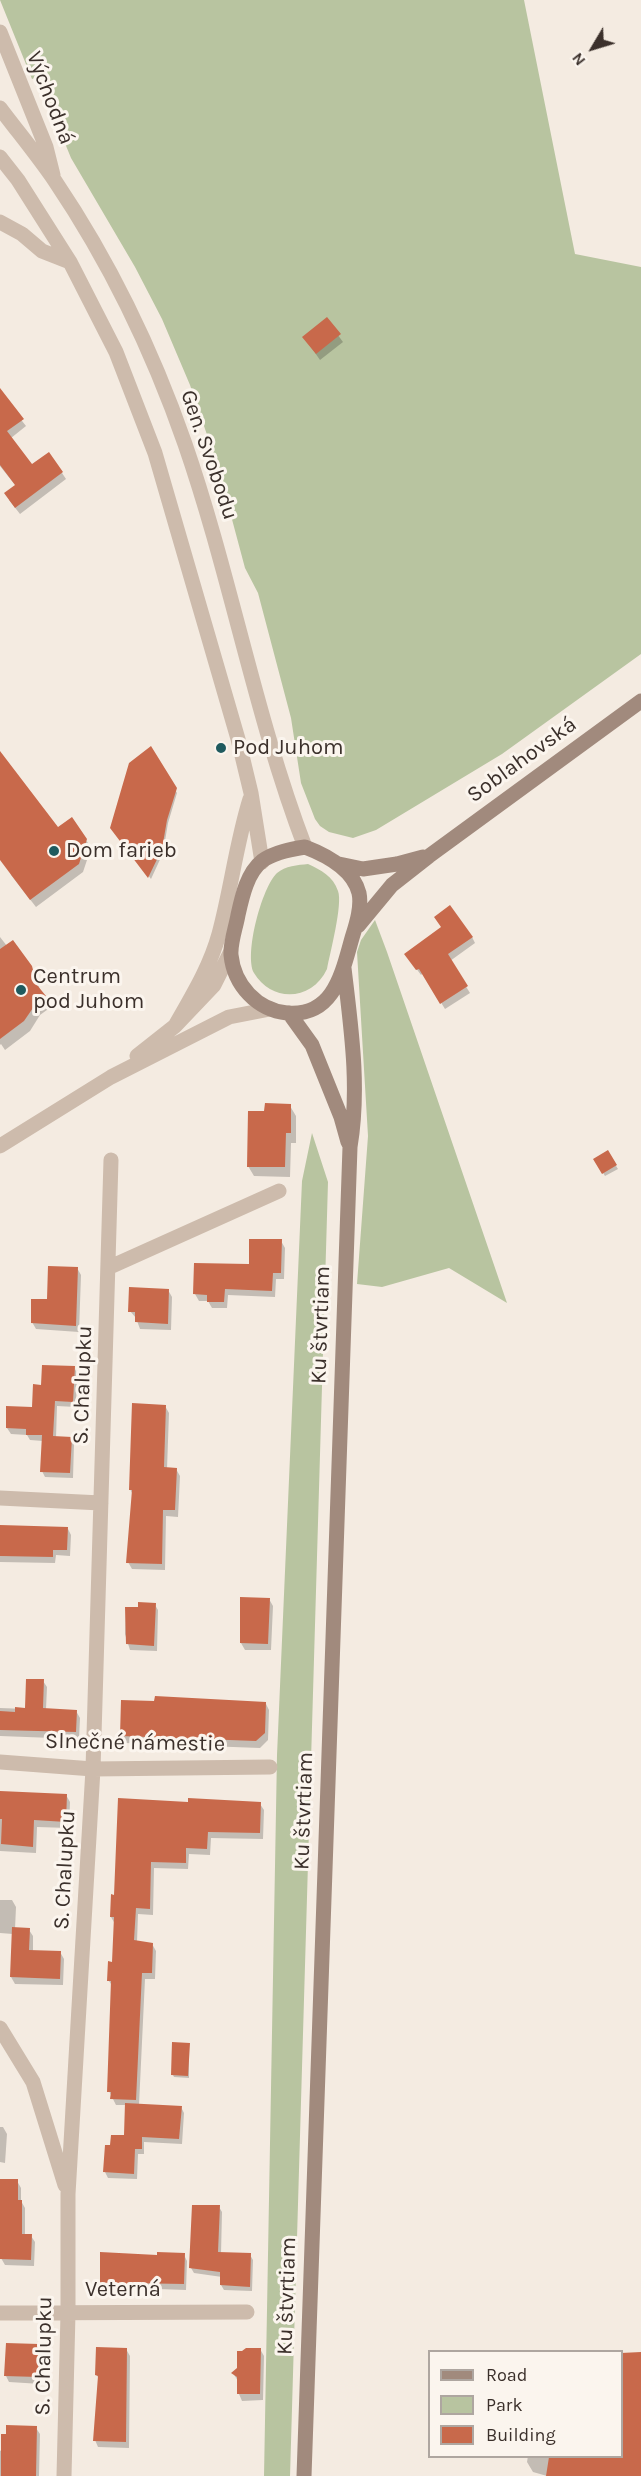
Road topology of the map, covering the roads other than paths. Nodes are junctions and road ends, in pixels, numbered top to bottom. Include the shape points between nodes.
1 (0, 32) edge
2 (0, 108) edge
3 (0, 157) edge
4 (55, 181) junction
5 (0, 222) edge
6 (70, 262) junction
7 (641, 701) edge
8 (251, 794) junction
9 (305, 847) junction
10 (429, 855) junction
11 (262, 862) junction
12 (339, 864) junction
13 (354, 930) junction
14 (230, 953) junction
15 (344, 968) junction
16 (270, 1009) junction
17 (288, 1013) junction
18 (175, 1026) junction
19 (111, 1077) junction
20 (0, 1146) edge
21 (350, 1147) junction
22 (111, 1160) dead end
23 (279, 1191) dead end
24 (110, 1267) junction
25 (0, 1498) edge
26 (102, 1503) junction
27 (0, 1762) edge
28 (270, 1767) dead end
29 (93, 1769) junction
30 (0, 2028) edge
31 (68, 2194) junction
32 (247, 2312) dead end
33 (0, 2313) edge
34 (68, 2313) junction
35 (64, 2476) edge
36 (304, 2476) edge

1 - 4 street, Východná via 46,147
2 - 4 street, Gen. Svobodu
3 - 6 street
4 - 9 street, Gen. Svobodu via 141,335 185,443 282,787
5 - 6 street via 42,250
6 - 8 street via 116,352 155,453
7 - 10 street, Soblahovská
8 - 11 street
8 - 18 street via 219,934 199,985
9 - 11 street
9 - 12 street, Ku štvrtiam
10 - 12 street via 363,869
10 - 13 street, Soblahovská via 392,885
11 - 14 street via 242,894
12 - 13 street, Ku štvrtiam via 359,892
13 - 15 street, Ku štvrtiam
14 - 16 street, Ku štvrtiam via 244,989
14 - 18 street via 214,985
15 - 17 street, Ku štvrtiam via 338,986 320,1004 304,1012
15 - 21 street, Ku štvrtiam via 355,1068
16 - 17 street, Ku štvrtiam
16 - 19 street via 229,1017
17 - 21 street, Ku štvrtiam via 312,1045
18 - 19 street
19 - 20 street
21 - 36 street, Ku štvrtiam
22 - 24 street, S. Chalupku
23 - 24 street
24 - 26 street, S. Chalupku
25 - 26 street
26 - 29 street, S. Chalupku
27 - 29 street, Slnečné námestie
28 - 29 street, Slnečné námestie
29 - 31 street, S. Chalupku
30 - 31 street via 33,2082
31 - 34 street, S. Chalupku
32 - 34 street, Veterná
33 - 34 street, Veterná
34 - 35 street, S. Chalupku

